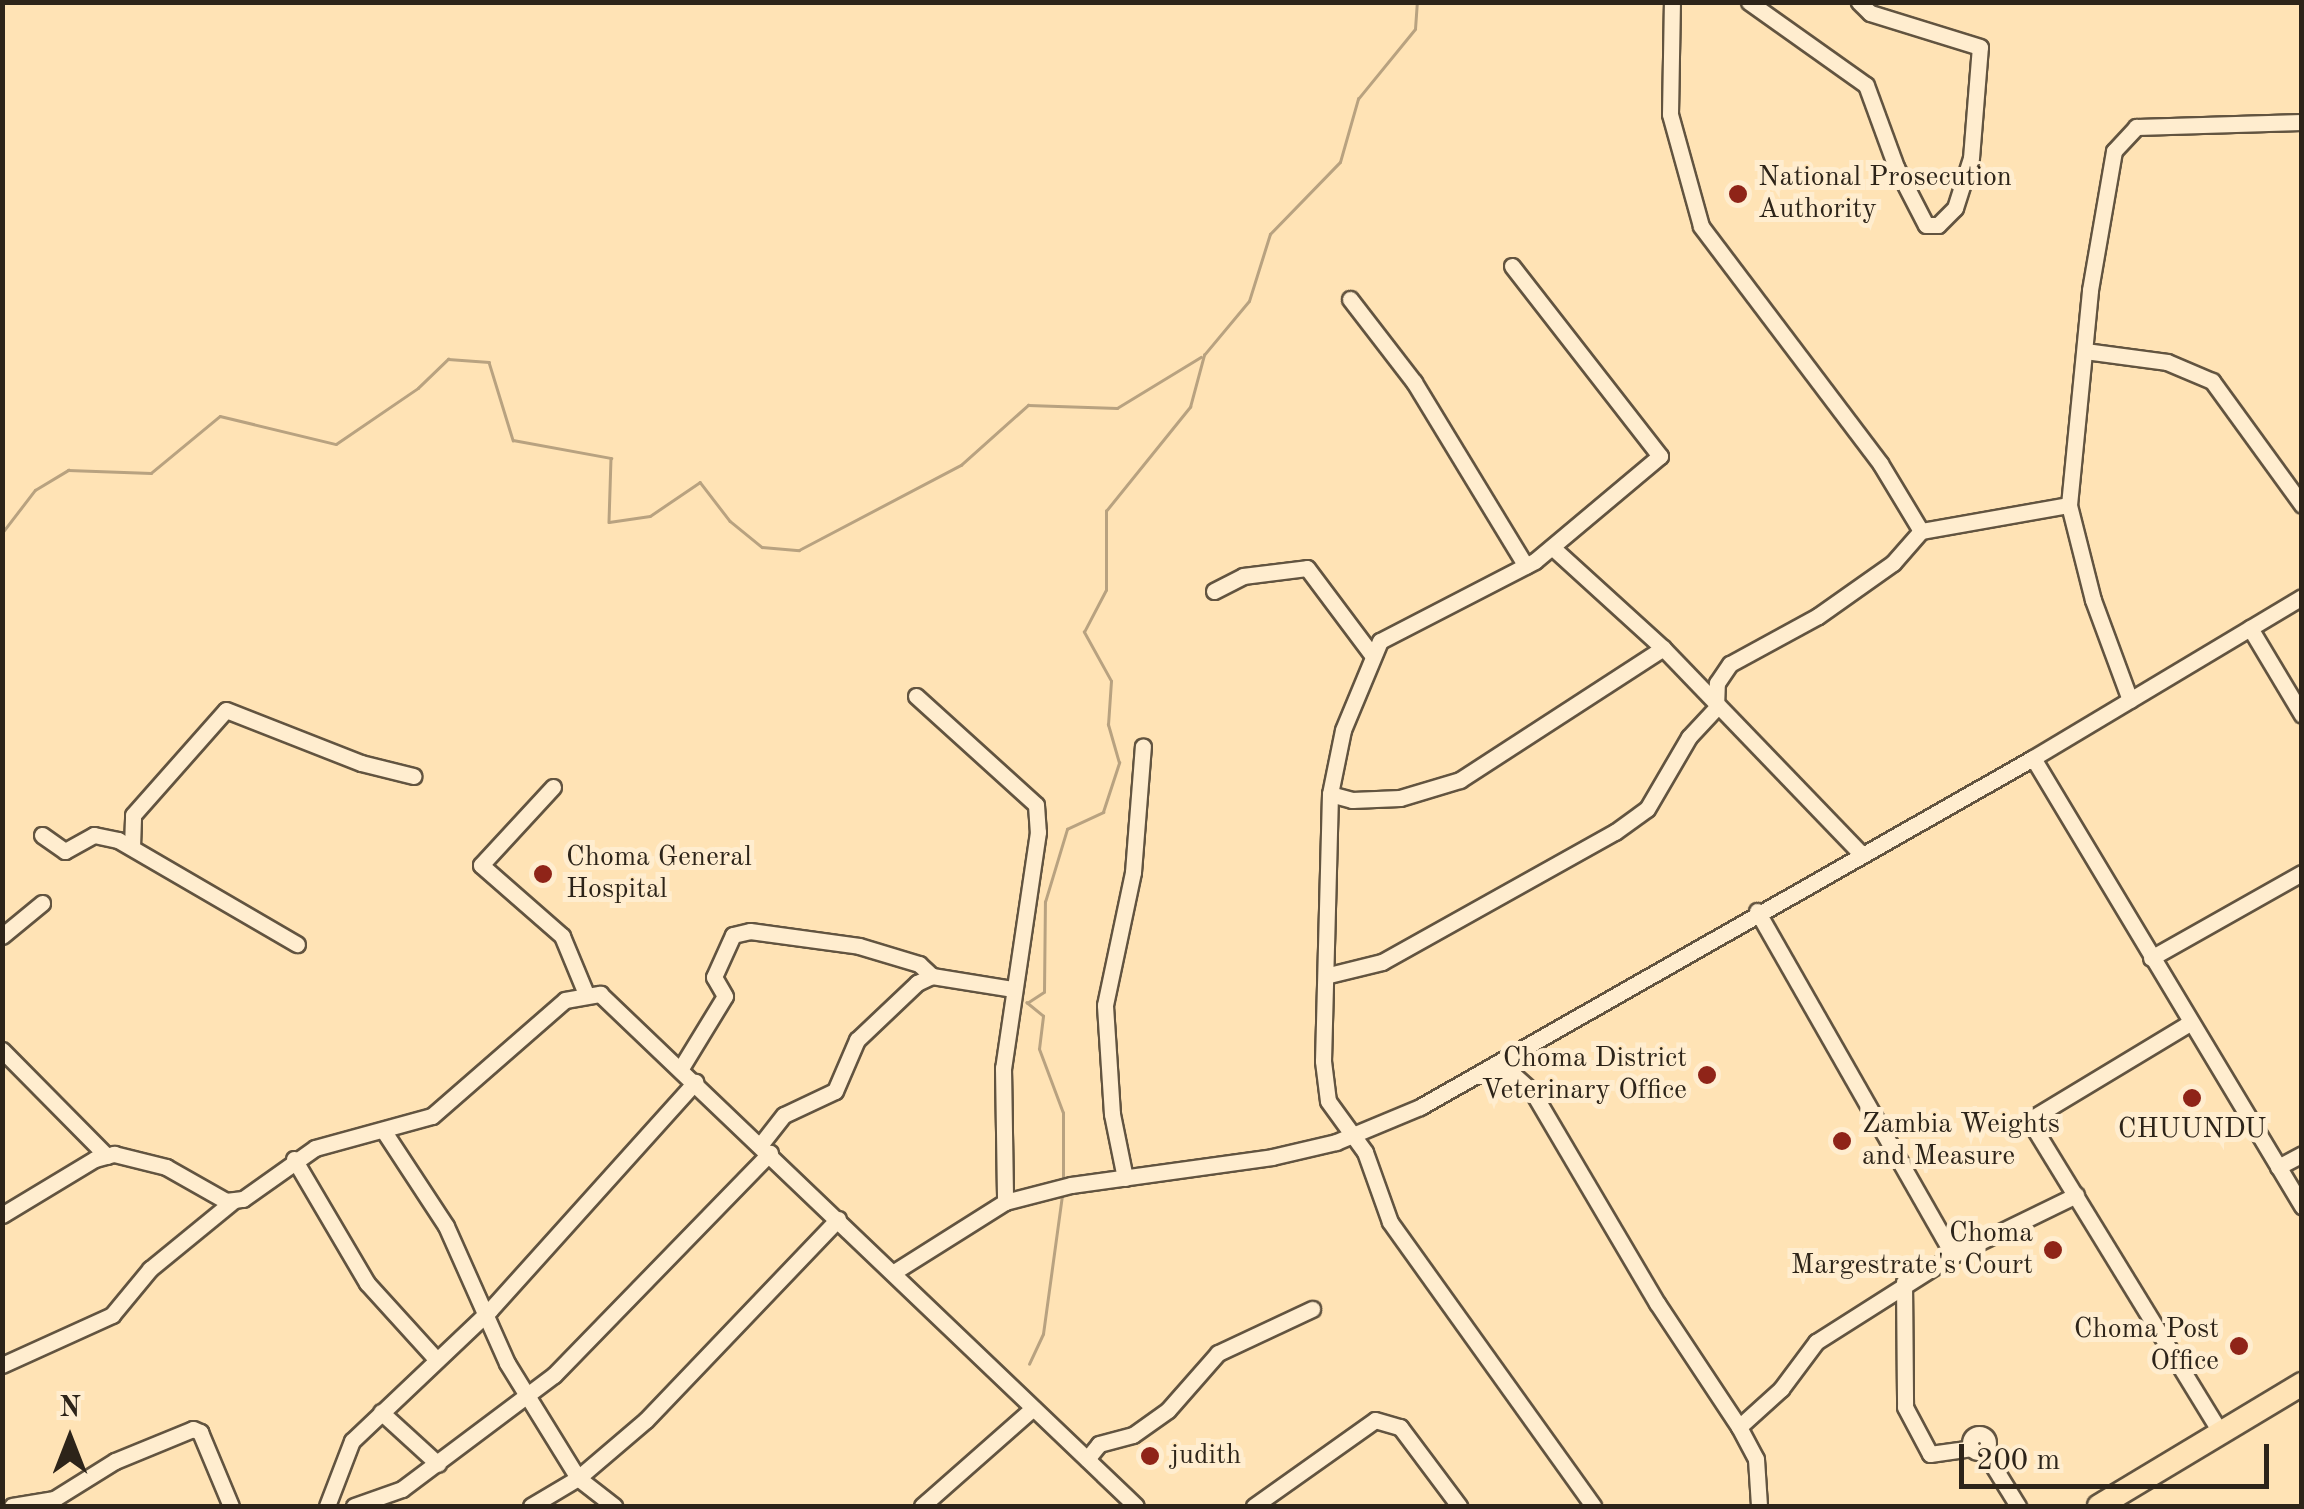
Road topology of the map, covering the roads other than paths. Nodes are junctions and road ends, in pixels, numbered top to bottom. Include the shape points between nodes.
1 (1672, 2) edge
2 (1749, 2) edge
3 (1859, 2) edge
4 (2302, 122) edge
5 (1512, 266) dead end
6 (1350, 300) dead end
7 (2085, 351) junction
8 (2069, 505) junction
9 (2302, 505) edge
10 (1921, 531) junction
11 (1554, 548) junction
12 (1526, 566) junction
13 (1214, 591) dead end
14 (2302, 597) edge
15 (2250, 628) junction
16 (1662, 648) junction
17 (1372, 656) junction
18 (916, 696) dead end
19 (2130, 700) junction
20 (1716, 708) junction
21 (2302, 715) edge
22 (1143, 746) dead end
23 (2033, 758) junction
24 (413, 776) dead end
25 (554, 788) dead end
26 (1330, 794) junction
27 (42, 835) dead end
28 (132, 847) junction
29 (1860, 852) junction
30 (2302, 872) edge
31 (42, 903) dead end
32 (1757, 910) junction
33 (2, 936) edge
34 (296, 944) dead end
35 (2152, 958) junction
36 (1328, 975) junction
37 (932, 976) junction
38 (1012, 988) junction
39 (586, 994) junction
40 (2188, 1024) junction
41 (3, 1054) edge
42 (681, 1068) junction
43 (1476, 1076) junction
44 (695, 1082) junction
45 (385, 1133) junction
46 (1355, 1135) junction
47 (766, 1148) junction
48 (2302, 1154) edge
49 (108, 1156) junction
50 (294, 1159) junction
51 (2278, 1167) junction
52 (1125, 1178) junction
53 (2076, 1195) junction
54 (234, 1202) junction
55 (1005, 1202) junction
56 (2302, 1206) edge
57 (2, 1215) edge
58 (838, 1219) junction
59 (1953, 1255) junction
60 (894, 1272) junction
61 (1904, 1282) junction
62 (1312, 1309) dead end
63 (482, 1317) junction
64 (435, 1358) junction
65 (2, 1365) edge
66 (2302, 1384) edge
67 (531, 1394) junction
68 (1032, 1408) junction
69 (381, 1412) junction
70 (1740, 1427) junction
71 (2221, 1432) junction
72 (1087, 1459) junction
73 (438, 1464) junction
74 (578, 1478) junction
75 (12, 1506) edge
76 (232, 1506) edge
77 (327, 1506) edge
78 (354, 1506) edge
79 (531, 1506) edge
80 (614, 1506) edge
81 (922, 1506) edge
82 (1136, 1506) edge
83 (1254, 1506) edge
84 (1459, 1506) edge
85 (1593, 1506) edge
86 (1758, 1506) edge
87 (2018, 1506) edge
88 (2099, 1506) edge

1 - 10 street via 1670,114 1701,226 1880,464
2 - 3 street via 1866,85 1924,222 1938,225 1955,208 1971,158 1980,47 1870,13
4 - 7 street via 2136,127 2114,151
5 - 11 street via 1660,456
6 - 12 street via 1414,382
7 - 8 street
7 - 9 street via 2167,362 2212,380
8 - 10 street
8 - 19 street via 2093,600
10 - 20 street via 1893,563 1818,616 1730,664 1717,683
11 - 12 street
11 - 16 street
12 - 17 street via 1380,642
13 - 17 street via 1244,576 1308,568
14 - 15 street
15 - 19 street
15 - 21 street
16 - 20 street
16 - 26 street via 1460,780 1400,798
17 - 26 street via 1344,730
18 - 38 street via 1036,805 1038,832
19 - 23 street
20 - 29 street
20 - 36 street via 1689,736 1647,808 1616,832 1382,962
22 - 52 street via 1134,872 1106,1006 1112,1114
23 - 29 street
23 - 35 street
24 - 28 street via 361,763 226,710 133,815
25 - 39 street via 481,865 562,936
26 - 36 street
27 - 28 street via 65,851 94,835
28 - 34 street
29 - 32 street
30 - 35 street
31 - 33 street
32 - 43 street
32 - 59 street
35 - 40 street
36 - 46 street via 1328,1101
37 - 38 street
37 - 42 street via 919,964 860,946 750,931 733,935 714,977 725,996
37 - 47 street via 857,1040 835,1091 784,1115
38 - 55 street via 1004,1068
39 - 42 street via 615,1006
39 - 45 street via 565,1000 454,1100
40 - 51 street
40 - 53 street via 2028,1120
41 - 49 street
42 - 44 street
43 - 46 street
43 - 70 street via 1514,1075 1532,1090 1657,1303
44 - 47 street
44 - 63 street
45 - 50 street via 340,1140
45 - 63 street via 446,1226
46 - 52 street via 1272,1157
46 - 85 street via 1390,1222
47 - 58 street
47 - 67 street
48 - 51 street
49 - 54 street via 140,1156
49 - 57 street
50 - 54 street
50 - 64 street via 371,1289
51 - 56 street
52 - 55 street
53 - 59 street
53 - 71 street
54 - 65 street via 150,1270 112,1315
55 - 60 street
58 - 60 street
58 - 74 street via 646,1420
59 - 61 street
60 - 68 street
61 - 70 street via 1805,1352 1781,1390
61 - 87 street via 1910,1420 1921,1445 1934,1457 1978,1450
62 - 72 street via 1218,1352 1168,1410 1134,1435 1099,1444
63 - 64 street
63 - 67 street
64 - 69 street
66 - 71 highway
67 - 73 street
67 - 74 street
68 - 72 street
68 - 81 street
69 - 73 street
69 - 77 street via 352,1441
70 - 86 street via 1756,1460
71 - 88 highway
72 - 82 street
73 - 78 street via 392,1494
74 - 79 street
74 - 80 street
75 - 76 street via 54,1499 115,1461 193,1429
83 - 84 street via 1375,1420 1400,1428

